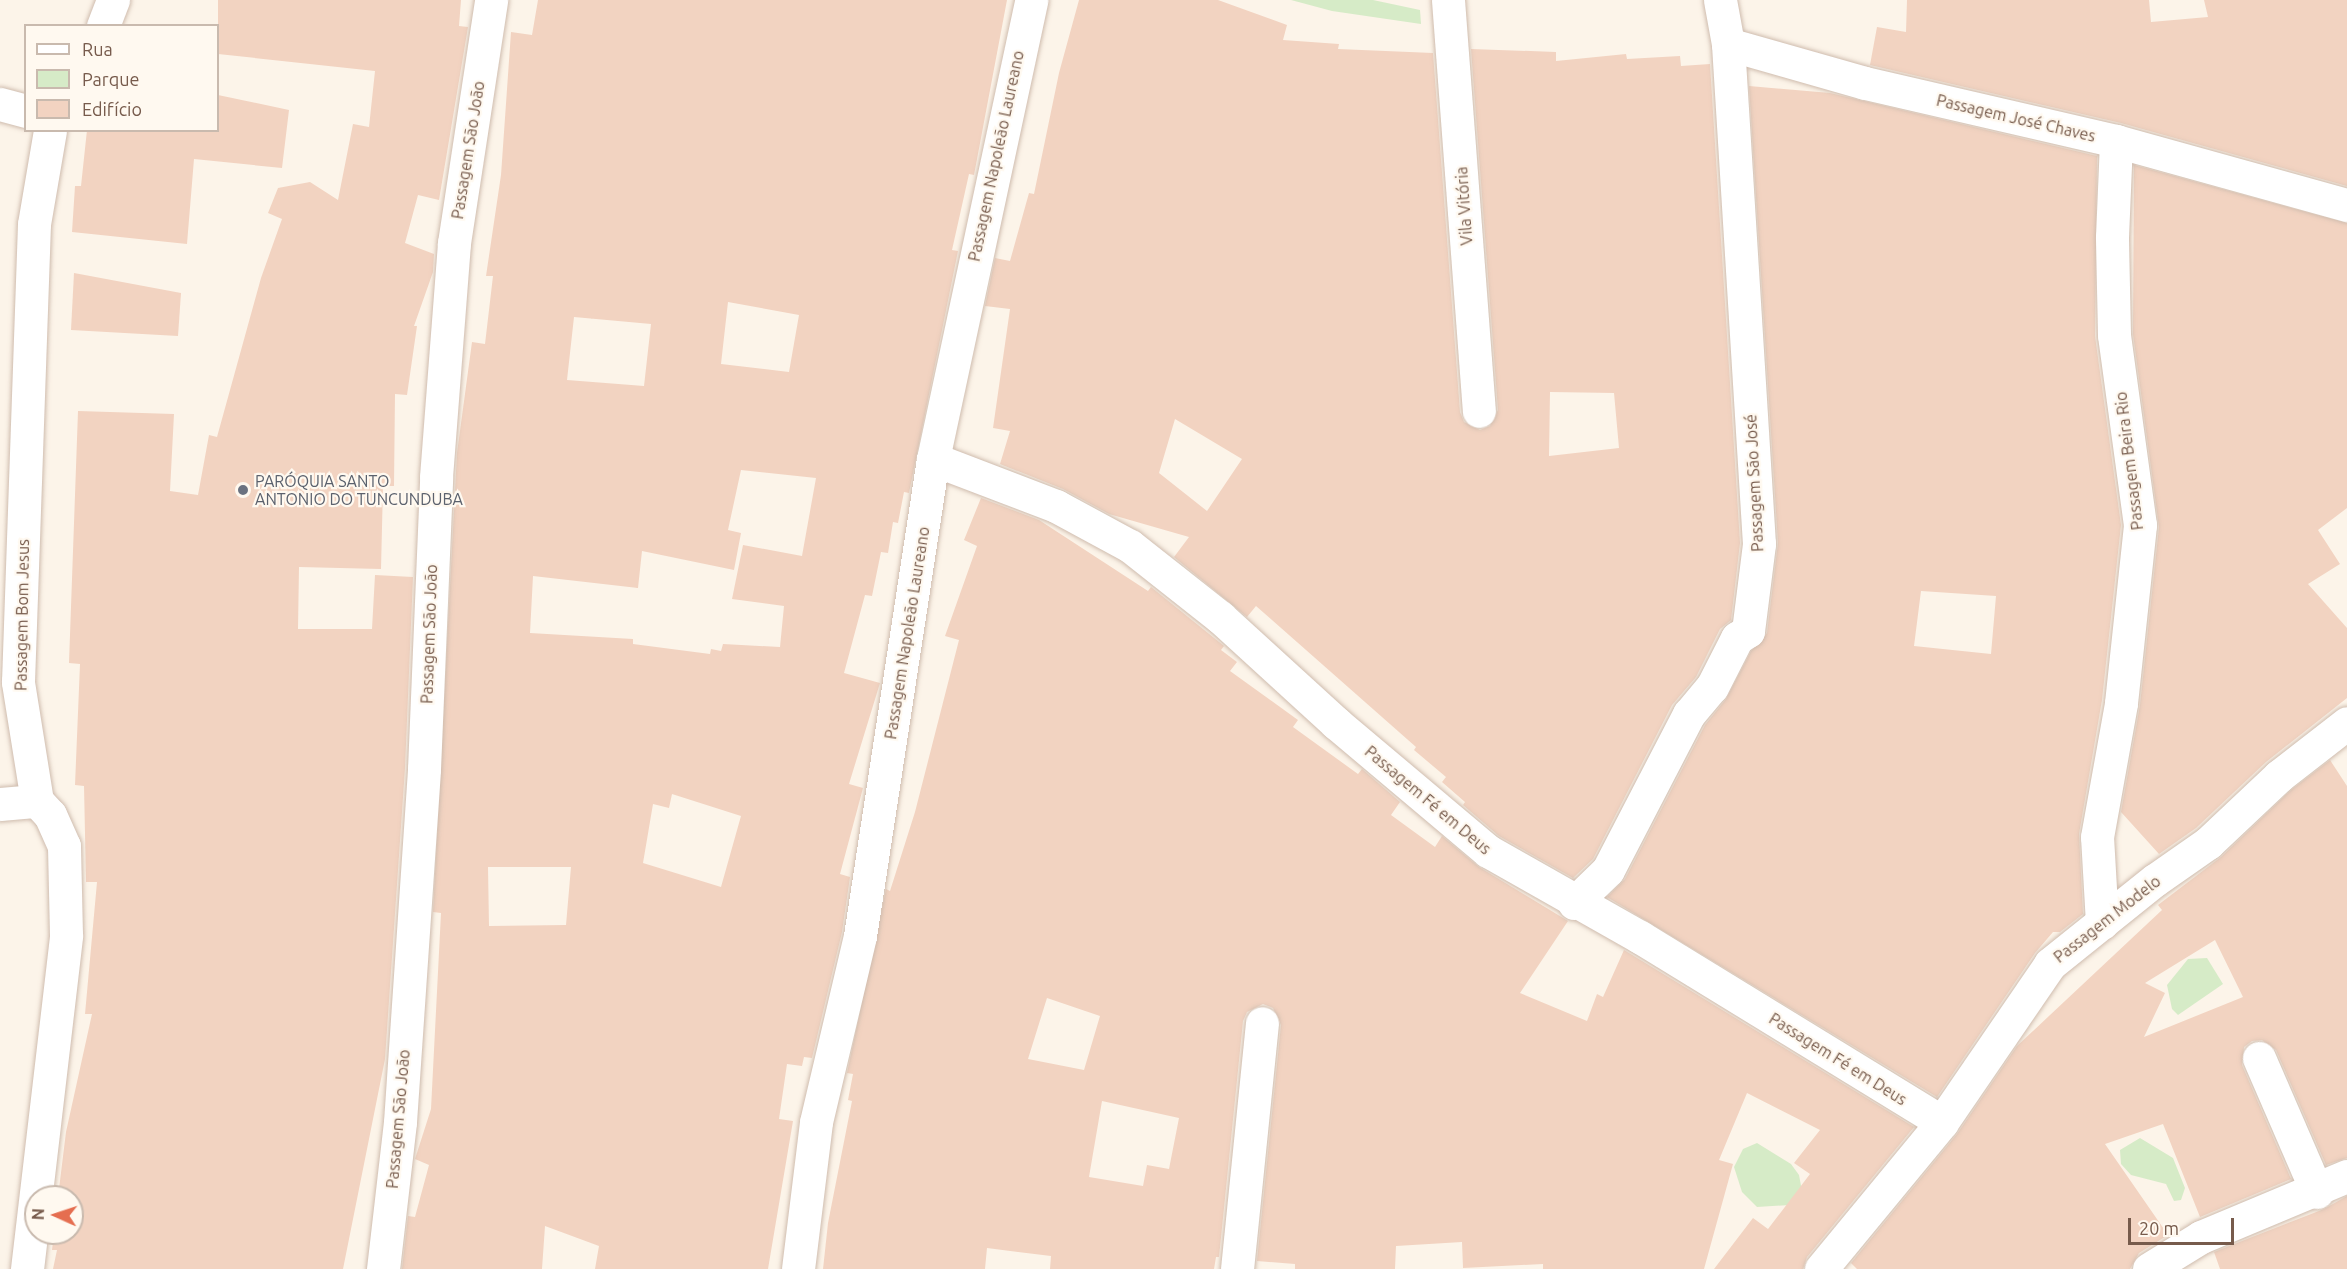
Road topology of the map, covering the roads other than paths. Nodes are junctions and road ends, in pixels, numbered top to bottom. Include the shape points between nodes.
1 (113, 0) edge
2 (491, 0) edge
3 (1031, 0) edge
4 (1448, 0) edge
5 (1720, 0) edge
6 (104, 24) edge
7 (1728, 44) junction
8 (0, 104) edge
9 (24, 110) edge
10 (50, 132) edge
11 (2116, 141) junction
12 (2347, 205) edge
13 (1479, 411) dead end
14 (933, 459) junction
15 (2347, 723) edge
16 (37, 801) junction
17 (0, 804) edge
18 (1574, 903) junction
19 (2102, 923) junction
20 (1262, 1023) dead end
21 (2259, 1059) dead end
22 (1942, 1122) junction
23 (2347, 1176) edge
24 (2317, 1192) junction
25 (27, 1269) edge
26 (383, 1269) edge
27 (798, 1269) edge
28 (1237, 1269) edge
29 (1821, 1269) edge
30 (2149, 1269) edge

1 - 6 street
2 - 26 street, Passagem São João via 454,243 436,477 424,769 401,1110
3 - 14 street, Passagem Napoleão Laureano
4 - 13 street, Vila Vitória
5 - 7 street
7 - 11 street, Passagem José Chaves via 1865,83
7 - 18 street, Passagem São José via 1759,544 1748,630 1737,638 1712,687 1689,714 1608,870
8 - 9 street
10 - 16 street, Passagem Bom Jesus via 34,224 18,682
11 - 12 street, Passagem José Chaves
11 - 19 street, Passagem Beira Rio via 2112,237 2114,335 2140,525 2121,703 2097,837
14 - 18 street, Passagem Fé em Deus via 1056,506 1130,546 1220,617 1336,723 1488,850
14 - 27 street, Passagem Napoleão Laureano via 860,936 816,1122
15 - 19 street, Passagem Modelo via 2279,776 2208,843
16 - 17 street
16 - 25 street, Passagem Bom Jesus via 50,815 64,846 66,935
18 - 22 street, Passagem Fé em Deus via 1640,937
19 - 22 street, Passagem Modelo via 2050,964
20 - 28 street
21 - 24 street
22 - 29 street, Passagem Modelo
23 - 24 street
24 - 30 street via 2201,1237

